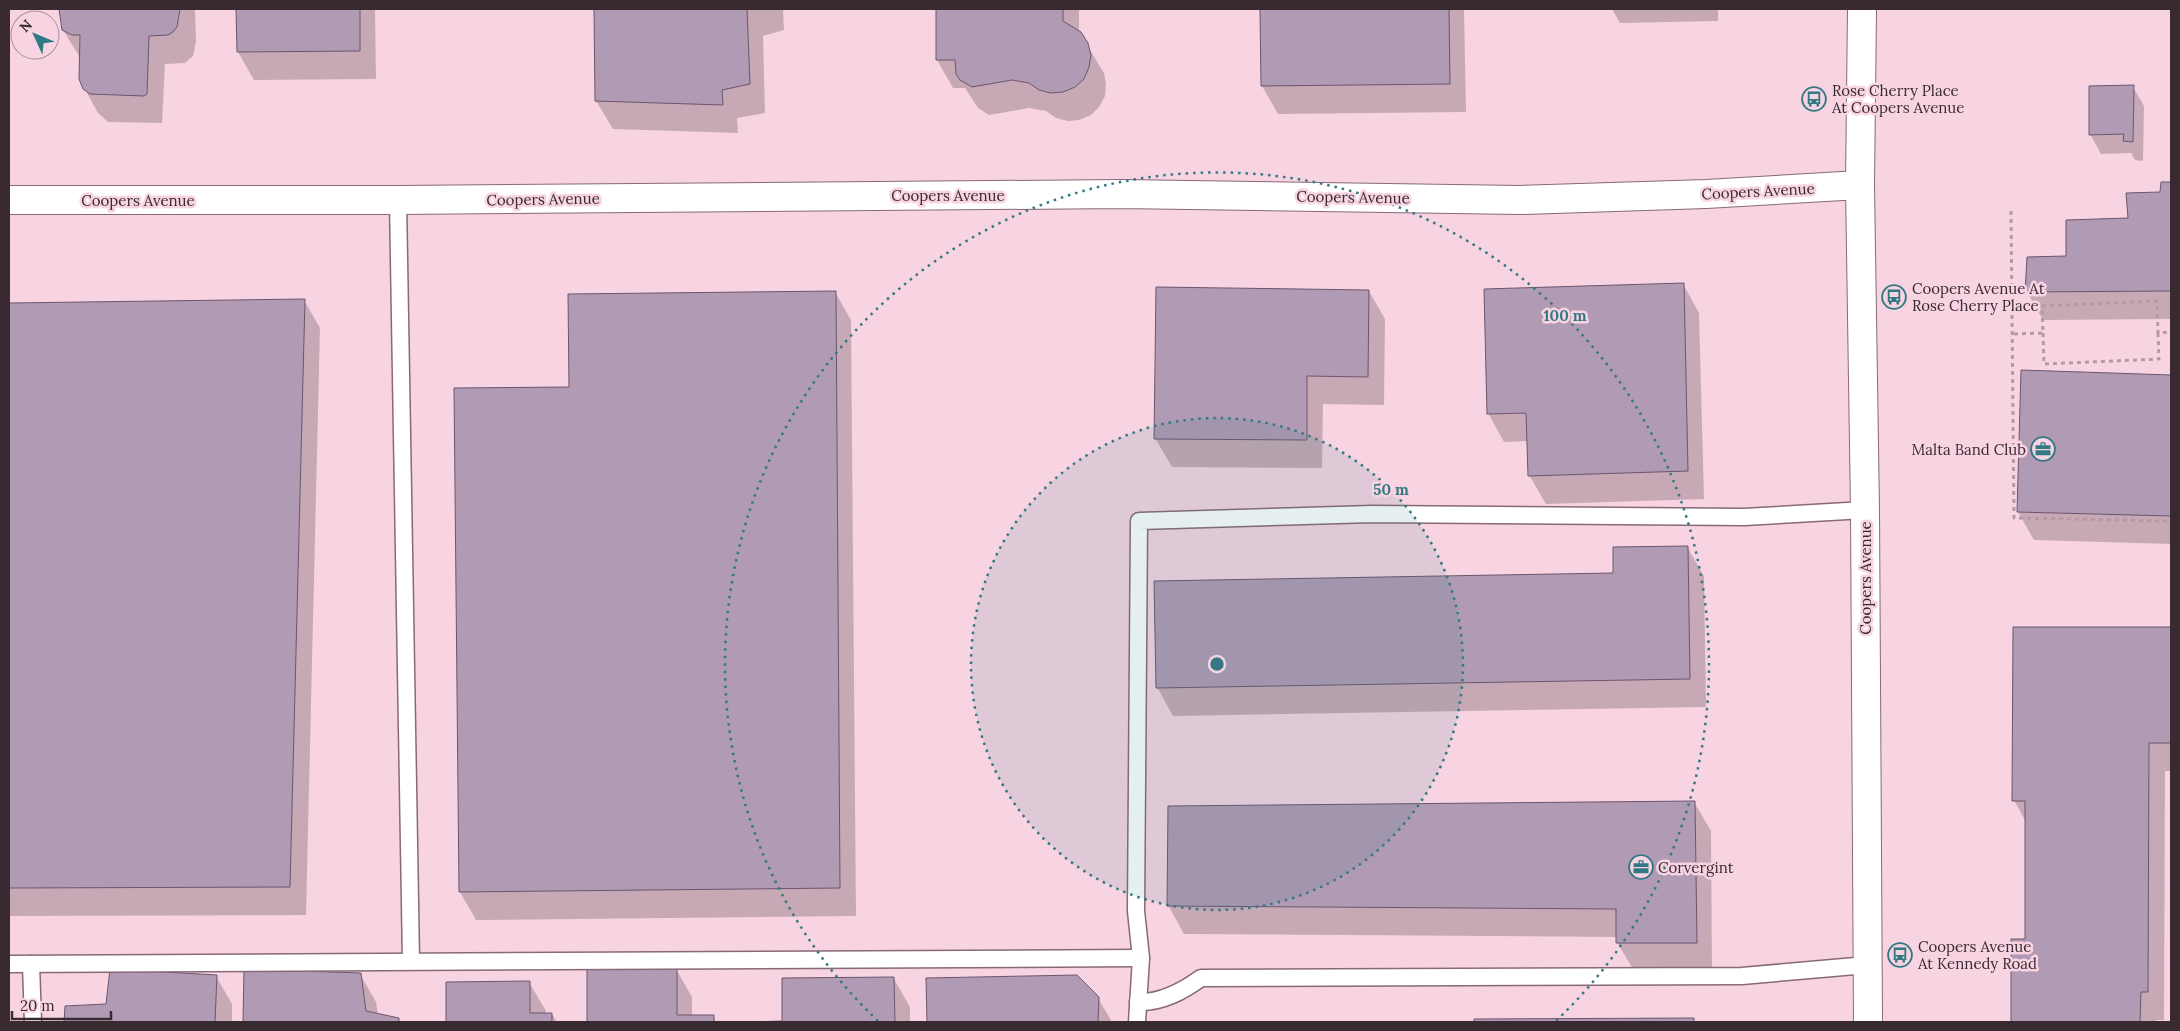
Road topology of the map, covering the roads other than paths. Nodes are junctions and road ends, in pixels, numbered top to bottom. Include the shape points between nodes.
1 (1862, 9) edge
2 (1860, 185) junction
3 (9, 200) edge
4 (398, 200) junction
5 (1865, 510) junction
6 (1141, 958) junction
7 (411, 961) junction
8 (9, 964) edge
9 (30, 964) junction
10 (1867, 965) junction
11 (1138, 1002) junction
12 (33, 1022) edge
13 (1137, 1022) edge
14 (1868, 1022) edge

1 - 2 street
2 - 4 street, Coopers Avenue via 1520,200 1122,194
2 - 5 street, Coopers Avenue
3 - 4 street, Coopers Avenue
4 - 7 lane
5 - 6 lane via 1744,518 1372,514 1139,521 1136,911
5 - 10 street, Coopers Avenue
6 - 7 lane
6 - 11 lane
7 - 9 lane
8 - 9 lane
9 - 12 lane
10 - 11 lane via 1742,976 1201,978 1179,994
10 - 14 street, Coopers Avenue
11 - 13 lane

